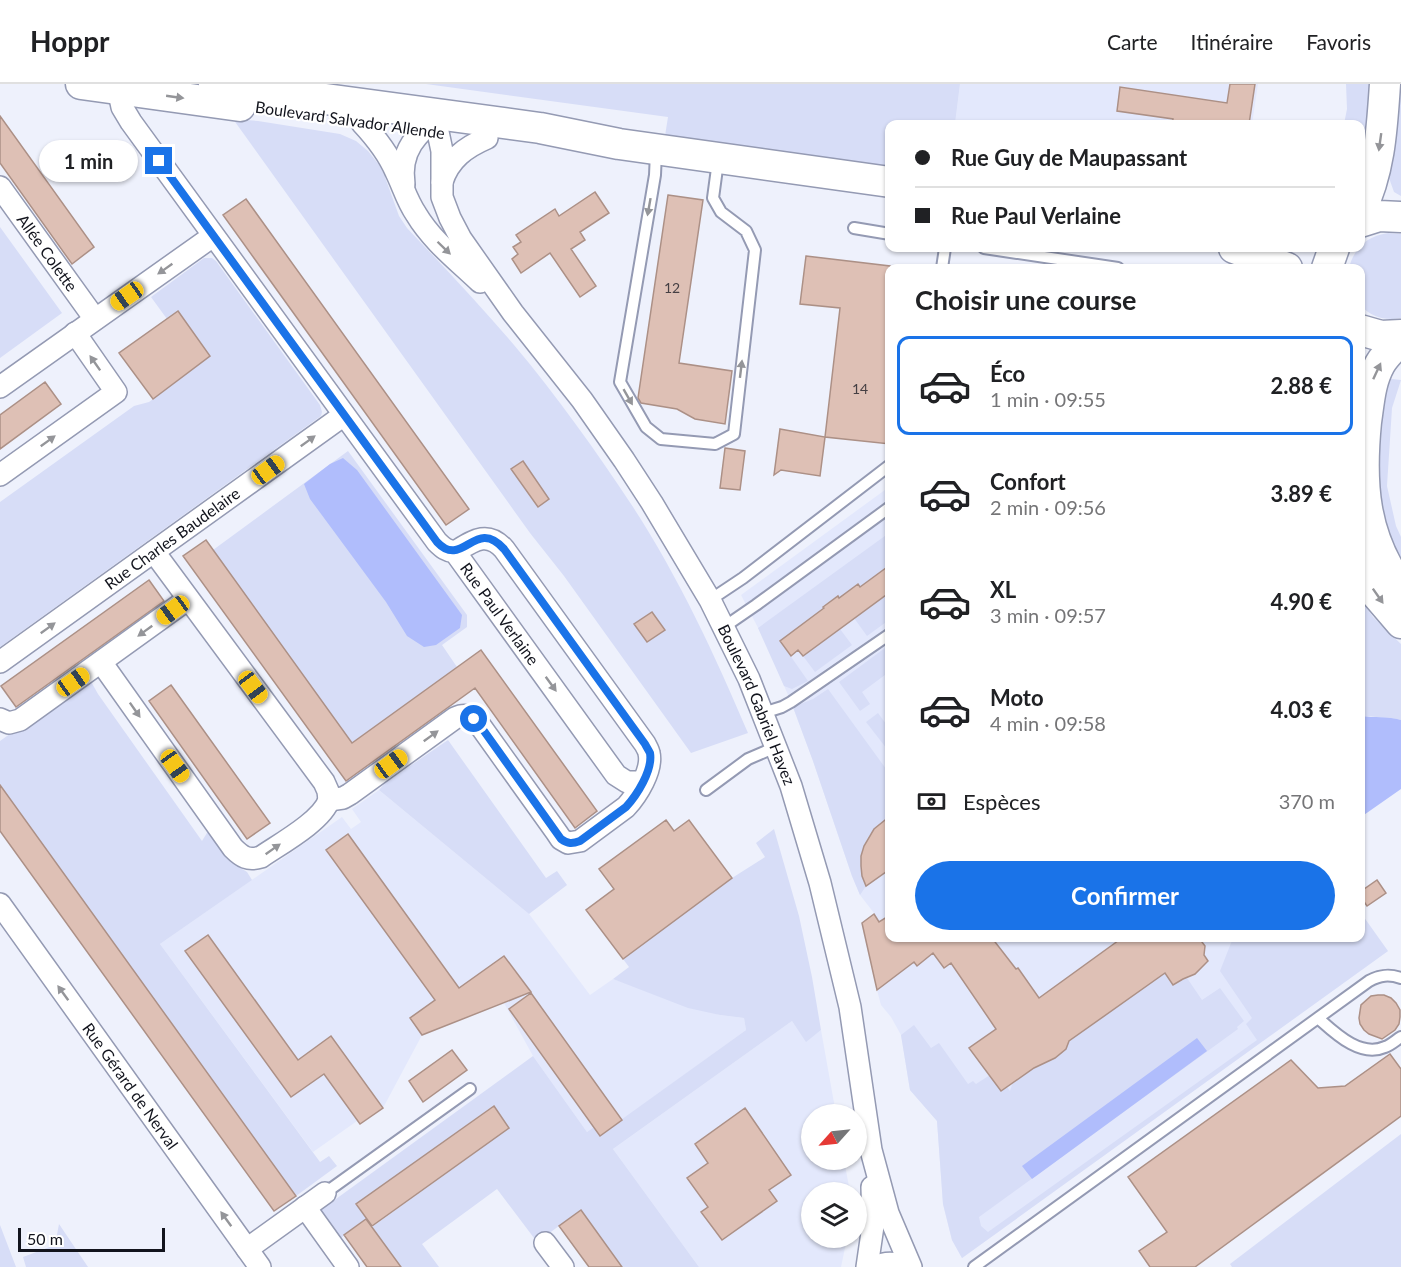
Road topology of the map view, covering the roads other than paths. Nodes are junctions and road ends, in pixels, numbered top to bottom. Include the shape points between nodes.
1 (81, 84) edge
2 (214, 84) edge
3 (1385, 84) edge
4 (127, 87) edge
5 (433, 122) junction
6 (362, 123) junction
7 (487, 138) junction
8 (619, 144) junction
9 (657, 149) junction
10 (718, 157) junction
11 (885, 181) edge
12 (441, 185) junction
13 (0, 187) edge
14 (1365, 200) edge
15 (409, 202) junction
16 (1401, 217) edge
17 (1365, 220) edge
18 (854, 228) dead end
19 (885, 233) edge
20 (213, 236) junction
21 (1011, 252) edge
22 (1245, 252) edge
23 (1091, 264) edge
24 (1276, 264) edge
25 (513, 313) junction
26 (95, 319) junction
27 (1365, 331) edge
28 (75, 333) junction
29 (1401, 335) edge
30 (1401, 340) edge
31 (0, 387) edge
32 (344, 415) junction
33 (1365, 438) edge
34 (885, 469) edge
35 (0, 475) edge
36 (1365, 498) edge
37 (885, 511) edge
38 (154, 552) junction
39 (455, 552) junction
40 (1365, 575) edge
41 (1401, 588) edge
42 (188, 599) junction
43 (710, 600) junction
44 (1401, 623) edge
45 (724, 627) junction
46 (885, 637) edge
47 (0, 662) edge
48 (101, 663) junction
49 (763, 713) junction
50 (0, 720) edge
51 (776, 747) junction
52 (642, 782) junction
53 (706, 790) dead end
54 (329, 800) junction
55 (0, 904) edge
56 (1401, 978) edge
57 (1318, 1018) junction
58 (1401, 1037) edge
59 (470, 1089) dead end
60 (871, 1150) junction
61 (325, 1193) joint
62 (305, 1207) junction
63 (545, 1243) dead end
64 (247, 1249) junction
65 (260, 1267) edge
66 (348, 1267) edge
67 (563, 1267) edge
68 (867, 1267) edge
69 (875, 1267) edge
70 (905, 1267) edge
71 (911, 1267) edge
72 (974, 1267) edge

1 - 4 street, Boulevard Salvador Allende
2 - 5 street, Boulevard Salvador Allende
3 -> 14 street via 1377,163
4 -> 6 street, Boulevard Salvador Allende
4 - 20 street, Rue Paul Verlaine via 122,106 130,122
5 - 6 street, Boulevard Salvador Allende
5 - 7 street, Boulevard Salvador Allende
5 - 8 street, Boulevard Salvador Allende via 540,128
5 - 12 street, Boulevard Gabriel Havez via 442,150
5 - 15 street via 410,145 404,161 403,181
6 - 15 street, Boulevard Gabriel Havez via 382,147
7 - 8 street, Boulevard Salvador Allende
7 - 12 street via 454,159
8 - 9 street, Boulevard Salvador Allende
9 - 10 street, Boulevard Salvador Allende
9 -> 10 lane via 620,382 646,427 661,439 715,444 734,434 755,250 746,231 721,212 713,198
10 - 11 street, Boulevard Salvador Allende
12 - 25 street, Boulevard Gabriel Havez via 444,205 456,231
13 - 26 street, Allée Colette
15 -> 25 street, Boulevard Gabriel Havez via 432,235
16 - 17 street via 1379,216
18 - 19 lane
20 -> 26 street
20 - 32 street, Rue Paul Verlaine
21 - 23 lane
22 - 24 street
25 - 43 street, Boulevard Gabriel Havez via 619,453
26 - 28 street
27 - 29 street
28 - 31 street
35 -> 28 street via 116,392
33 -> 30 street via 1372,383 1382,360
38 -> 32 street, Rue Charles Baudelaire
32 - 39 street, Rue Paul Verlaine via 437,542
34 - 43 lane
41 -> 36 street via 1374,537
37 - 45 lane
38 - 42 street
47 -> 38 street, Rue Charles Baudelaire
39 -> 52 street, Rue Paul Verlaine via 616,775 627,782
39 - 52 street via 479,538 500,544 650,752 649,768
40 -> 44 street
42 -> 48 street
42 - 54 street via 324,782
43 - 45 street, Boulevard Gabriel Havez
45 - 49 street, Boulevard Gabriel Havez
46 - 49 lane via 791,702
48 - 50 street via 20,720
48 -> 54 street via 240,855 247,859 261,857 314,820
49 - 51 street, Boulevard Gabriel Havez
51 - 53 lane via 748,759
51 - 60 street, Boulevard Gabriel Havez via 807,836 839,957
54 -> 52 street via 350,794 461,715 468,715 479,724 561,839 568,843 580,841 626,807
64 -> 55 street, Rue Gérard de Nerval
56 - 57 lane via 1379,976
57 - 58 lane via 1362,1049 1387,1047
57 - 72 lane
59 - 61 lane
60 - 68 street, Boulevard Gabriel Havez via 873,1226
60 - 71 street, Boulevard Gabriel Havez via 888,1214
61 - 62 street
62 - 64 street
62 - 66 street
63 - 67 street
64 - 65 street, Rue Gérard de Nerval
69 - 70 street via 893,1263

